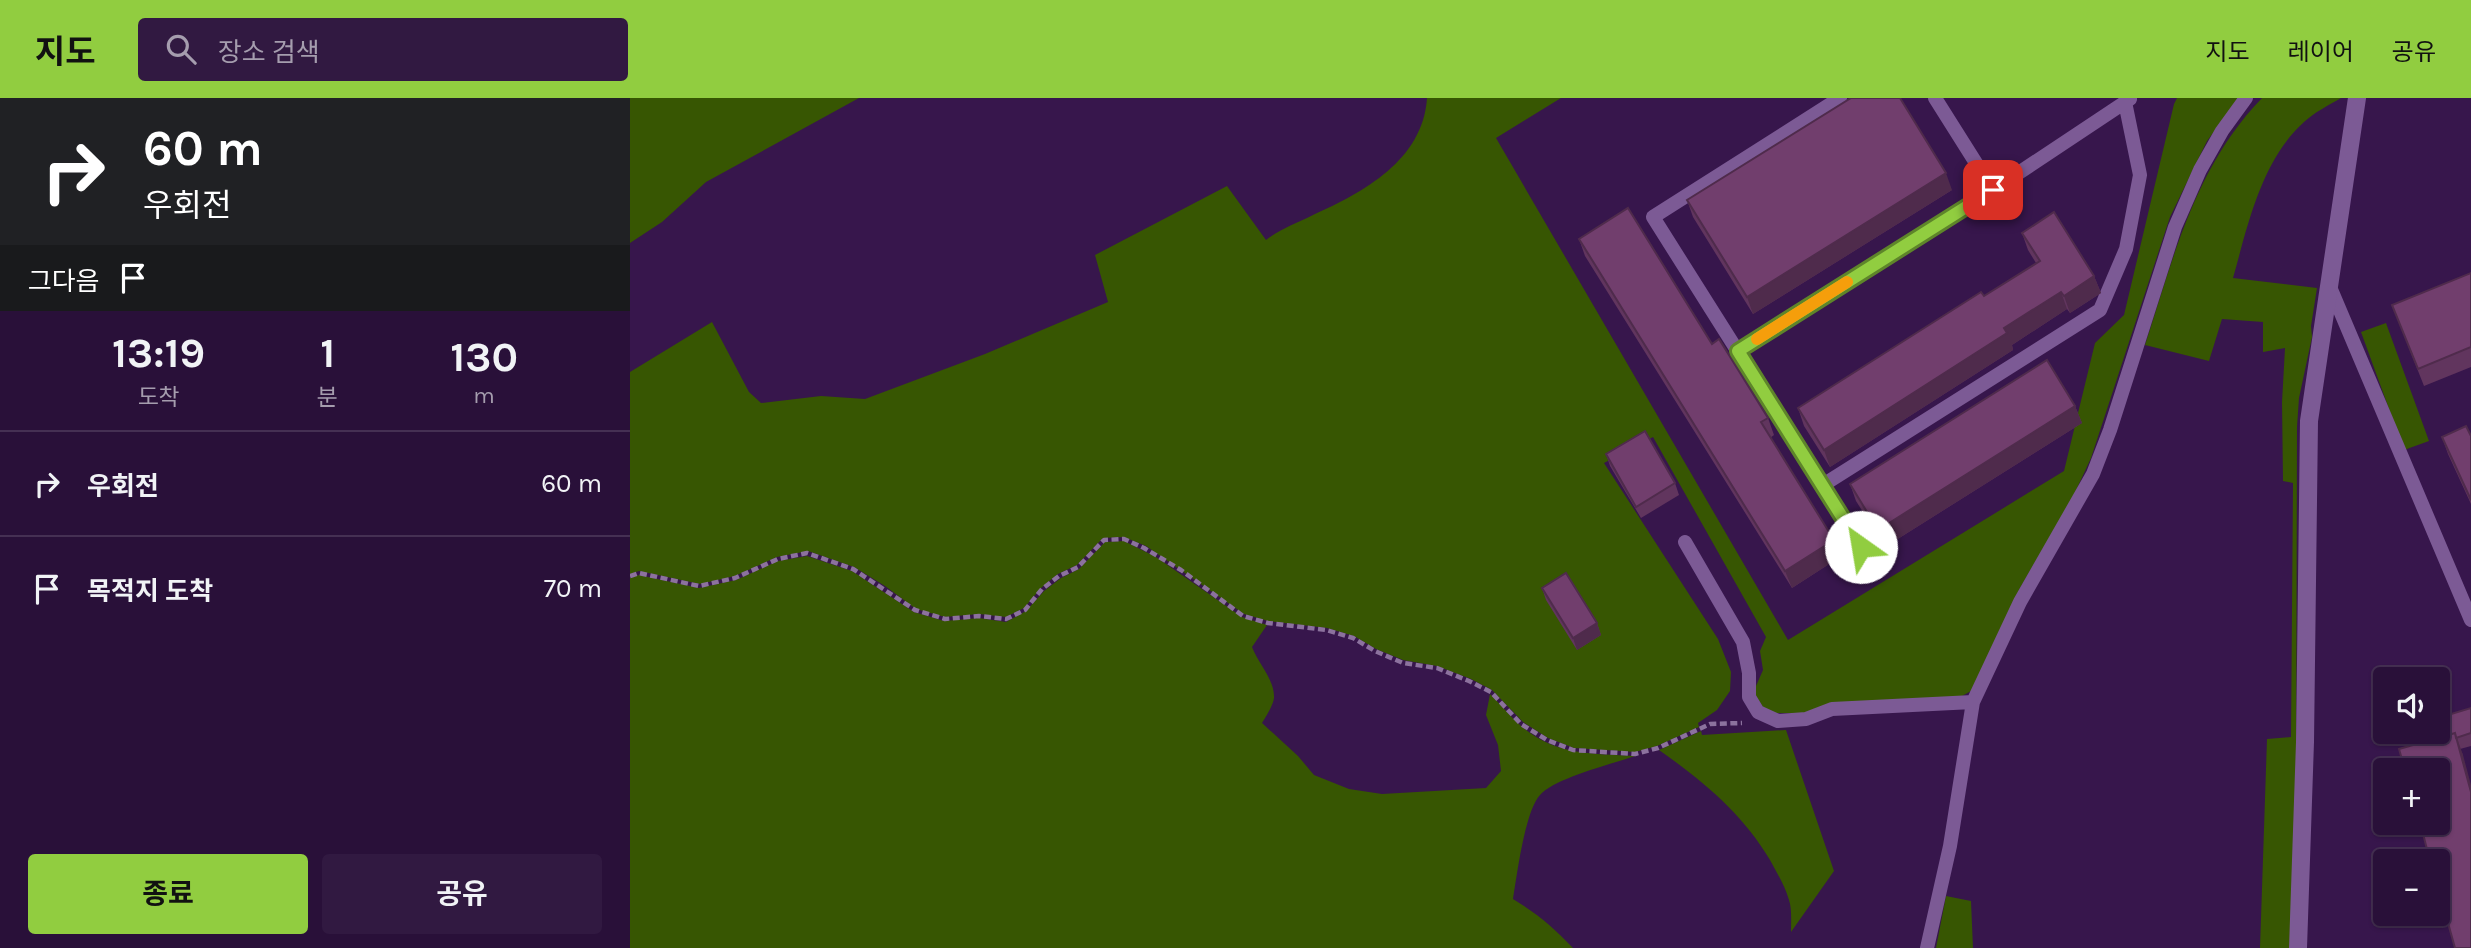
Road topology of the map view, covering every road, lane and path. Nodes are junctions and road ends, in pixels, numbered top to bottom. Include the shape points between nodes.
1 (1840, 98) edge
2 (1935, 98) edge
3 (2246, 98) edge
4 (2357, 98) edge
5 (2128, 100) edge
6 (1993, 190) junction
7 (2330, 287) junction
8 (1738, 351) junction
9 (1823, 485) junction
10 (1685, 542) dead end
11 (1861, 547) dead end
12 (630, 576) edge
13 (2471, 620) edge
14 (1973, 702) junction
15 (1778, 721) junction
16 (1927, 948) edge
17 (2298, 948) edge

1 - 8 lane via 1653,217
2 - 6 lane
3 - 14 lane via 2200,170 2175,227 2093,474 2020,602
4 - 7 street
5 - 6 lane
5 - 9 lane via 2140,175 2126,249 2100,310
6 - 8 lane
7 - 13 lane
7 - 17 street via 2308,432
8 - 9 lane
9 - 11 lane
10 - 15 lane via 1744,642 1749,697 1758,712
12 - 15 path via 639,573 699,586 807,553 853,569 915,610 945,619 1006,619 1025,610 1042,589 1078,567 1104,540 1124,539 1157,555 1243,616 1326,630 1403,663 1437,668 1491,692 1521,724 1573,750 1635,754 1710,724
14 - 15 lane via 1832,709 1806,719
14 - 16 lane via 1950,846

